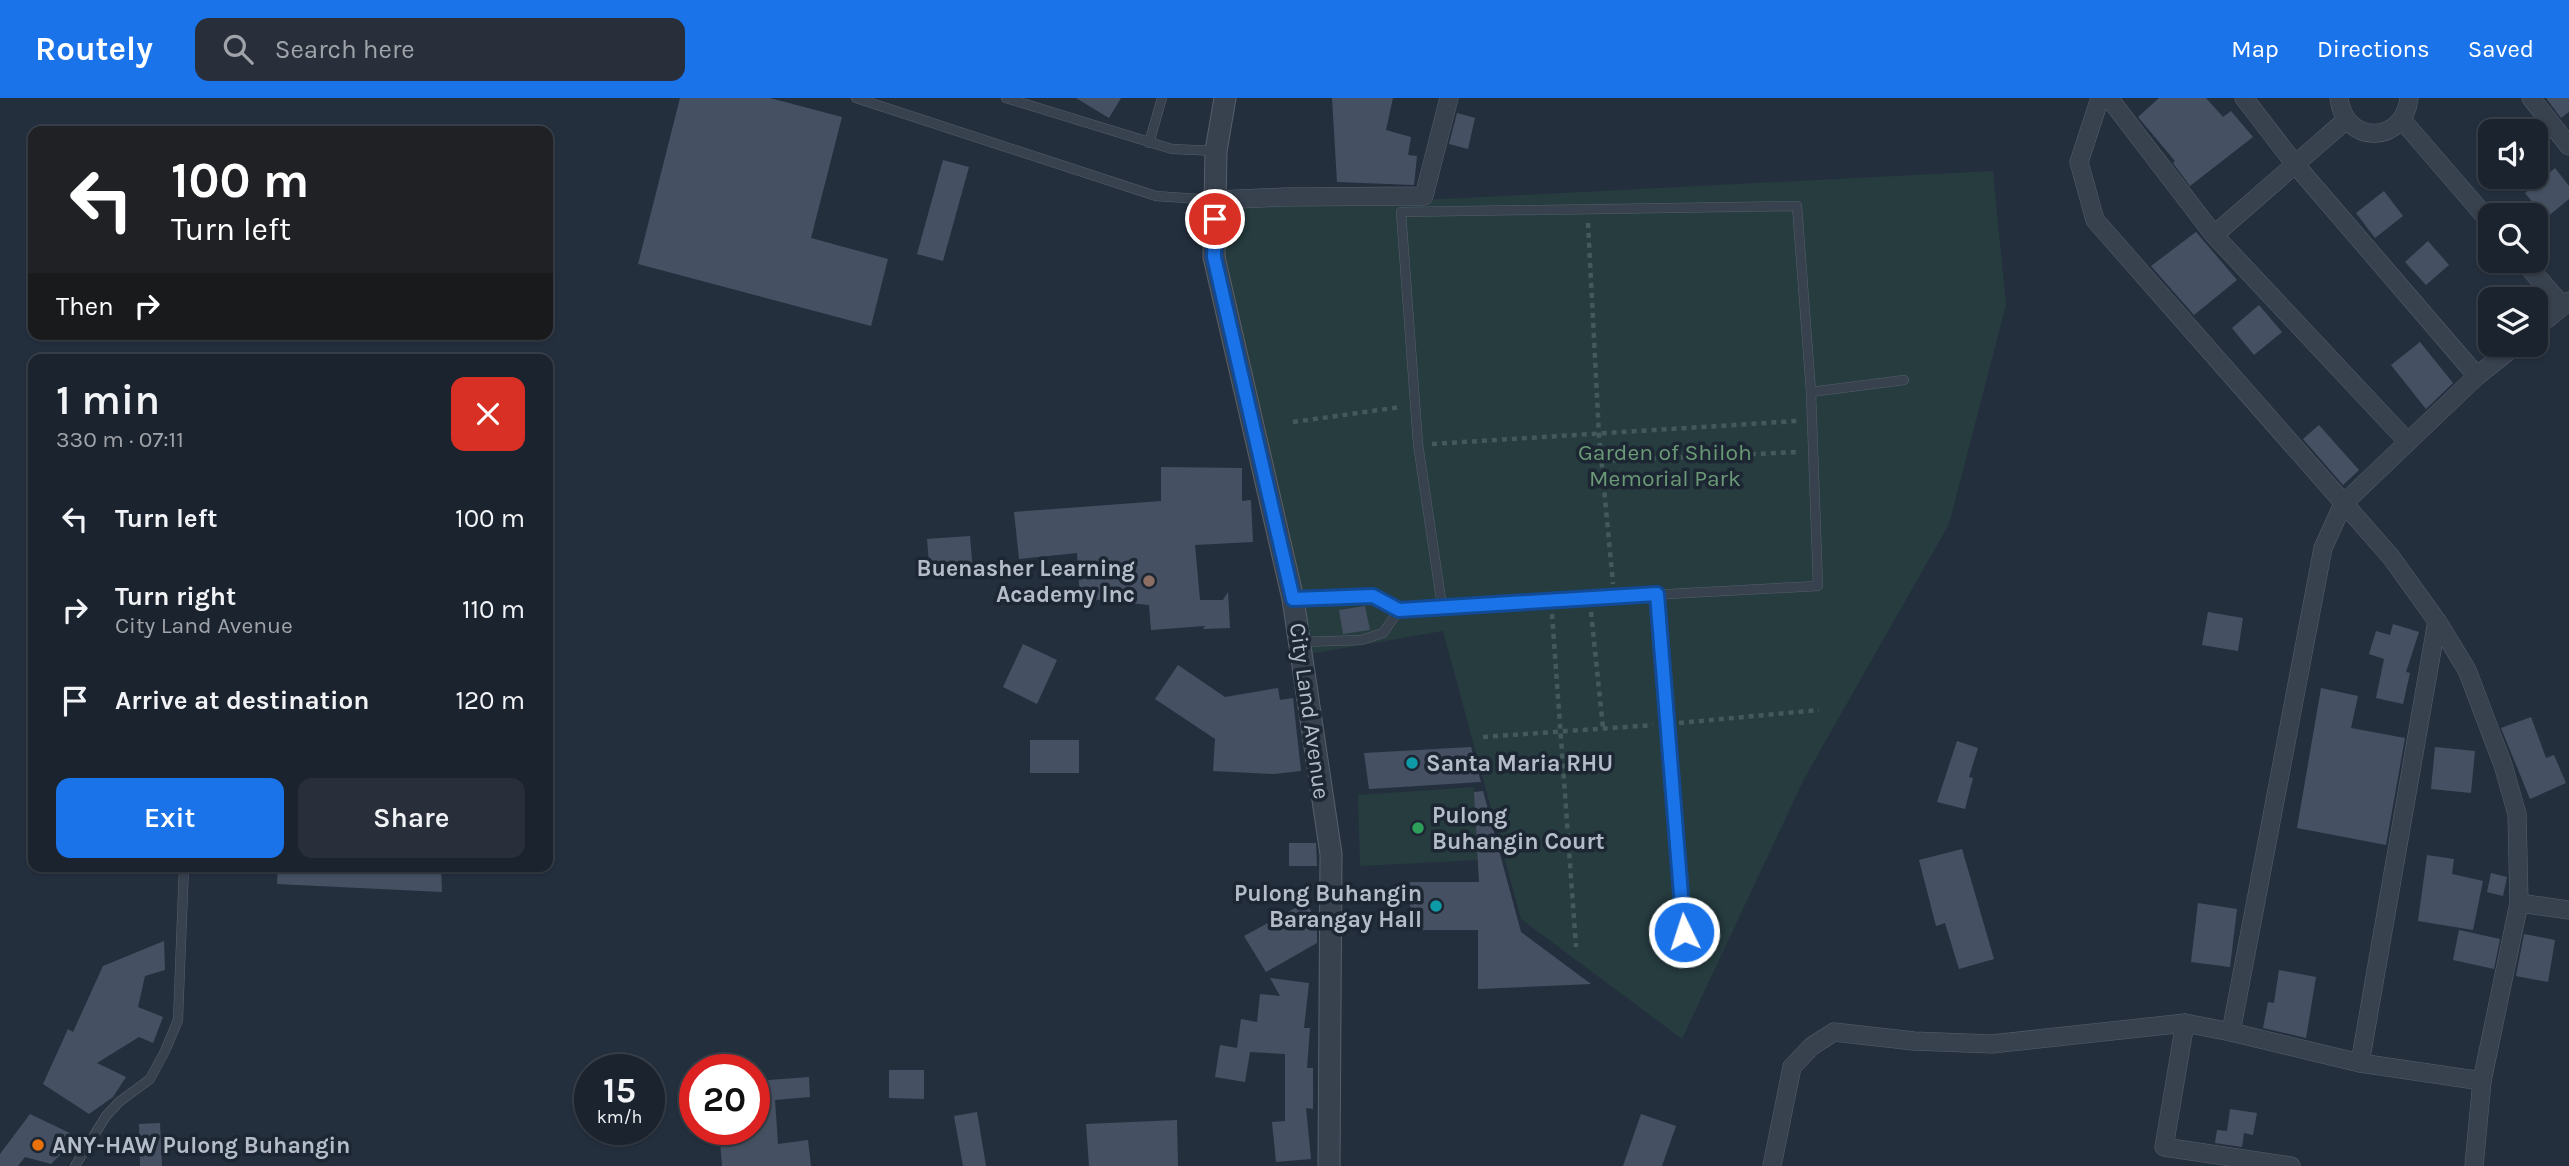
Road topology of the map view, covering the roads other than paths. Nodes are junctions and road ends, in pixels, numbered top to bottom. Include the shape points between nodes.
1 (856, 98) edge
2 (1006, 98) edge
3 (1162, 98) edge
4 (1225, 98) edge
5 (1449, 98) edge
6 (2100, 98) edge
7 (2109, 98) edge
8 (2244, 98) edge
9 (2339, 98) edge
10 (2409, 98) edge
11 (2531, 98) edge
12 (2346, 120) junction
13 (2402, 120) junction
14 (1149, 142) junction
15 (2569, 146) edge
16 (1216, 151) junction
17 (2294, 163) junction
18 (1216, 200) junction
19 (2478, 208) edge
20 (2214, 235) junction
21 (2536, 273) edge
22 (2566, 304) edge
23 (2548, 318) edge
24 (2501, 357) edge
25 (2477, 376) junction
26 (1904, 380) dead end
27 (1811, 392) junction
28 (2407, 441) junction
29 (2343, 504) junction
30 (1657, 594) junction
31 (1293, 599) junction
32 (1442, 606) junction
33 (1399, 610) junction
34 (2437, 621) junction
35 (1301, 642) junction
36 (184, 872) edge
37 (2519, 903) junction
38 (2569, 910) edge
39 (1685, 957) dead end
40 (2185, 1023) junction
41 (2231, 1032) junction
42 (2360, 1063) junction
43 (2482, 1081) junction
44 (1770, 1164) edge
45 (75, 1166) edge
46 (1329, 1166) edge
47 (2291, 1166) edge
48 (2474, 1166) edge

1 - 18 lane via 1156,195
2 - 14 lane
3 - 14 lane
4 - 16 street, City Land Avenue
5 - 18 street via 1424,196
6 - 29 street via 2079,162 2095,220
7 - 20 street
8 - 17 street
9 - 12 street
10 - 13 street
11 - 15 street
12 - 13 street via 2374,134 2394,128
12 - 17 street
13 - 19 street
14 - 16 lane via 1172,149
16 - 18 street, City Land Avenue
17 - 20 street
17 - 25 street
18 - 31 street, City Land Avenue via 1214,257
20 - 28 street
21 - 22 street
22 - 23 street
24 - 25 street
25 - 28 street
26 - 27 lane
27 - 30 lane via 1818,586
27 - 32 lane via 1797,206 1401,212 1418,444
28 - 29 street
29 - 34 street via 2391,557
29 - 41 street via 2323,548
30 - 32 lane
30 - 39 lane
31 - 33 lane via 1373,596
31 - 35 street, City Land Avenue
32 - 33 lane
33 - 35 lane via 1383,633 1361,640
34 - 37 street via 2467,670 2503,765 2517,814
34 - 42 street
35 - 46 street, City Land Avenue via 1331,854
36 - 45 lane via 178,1020 150,1079 118,1102
37 - 38 street
37 - 43 street
40 - 41 street
40 - 44 street via 1992,1044 1834,1032 1792,1067
40 - 47 street via 2164,1147
41 - 42 street
42 - 43 street
43 - 48 street

